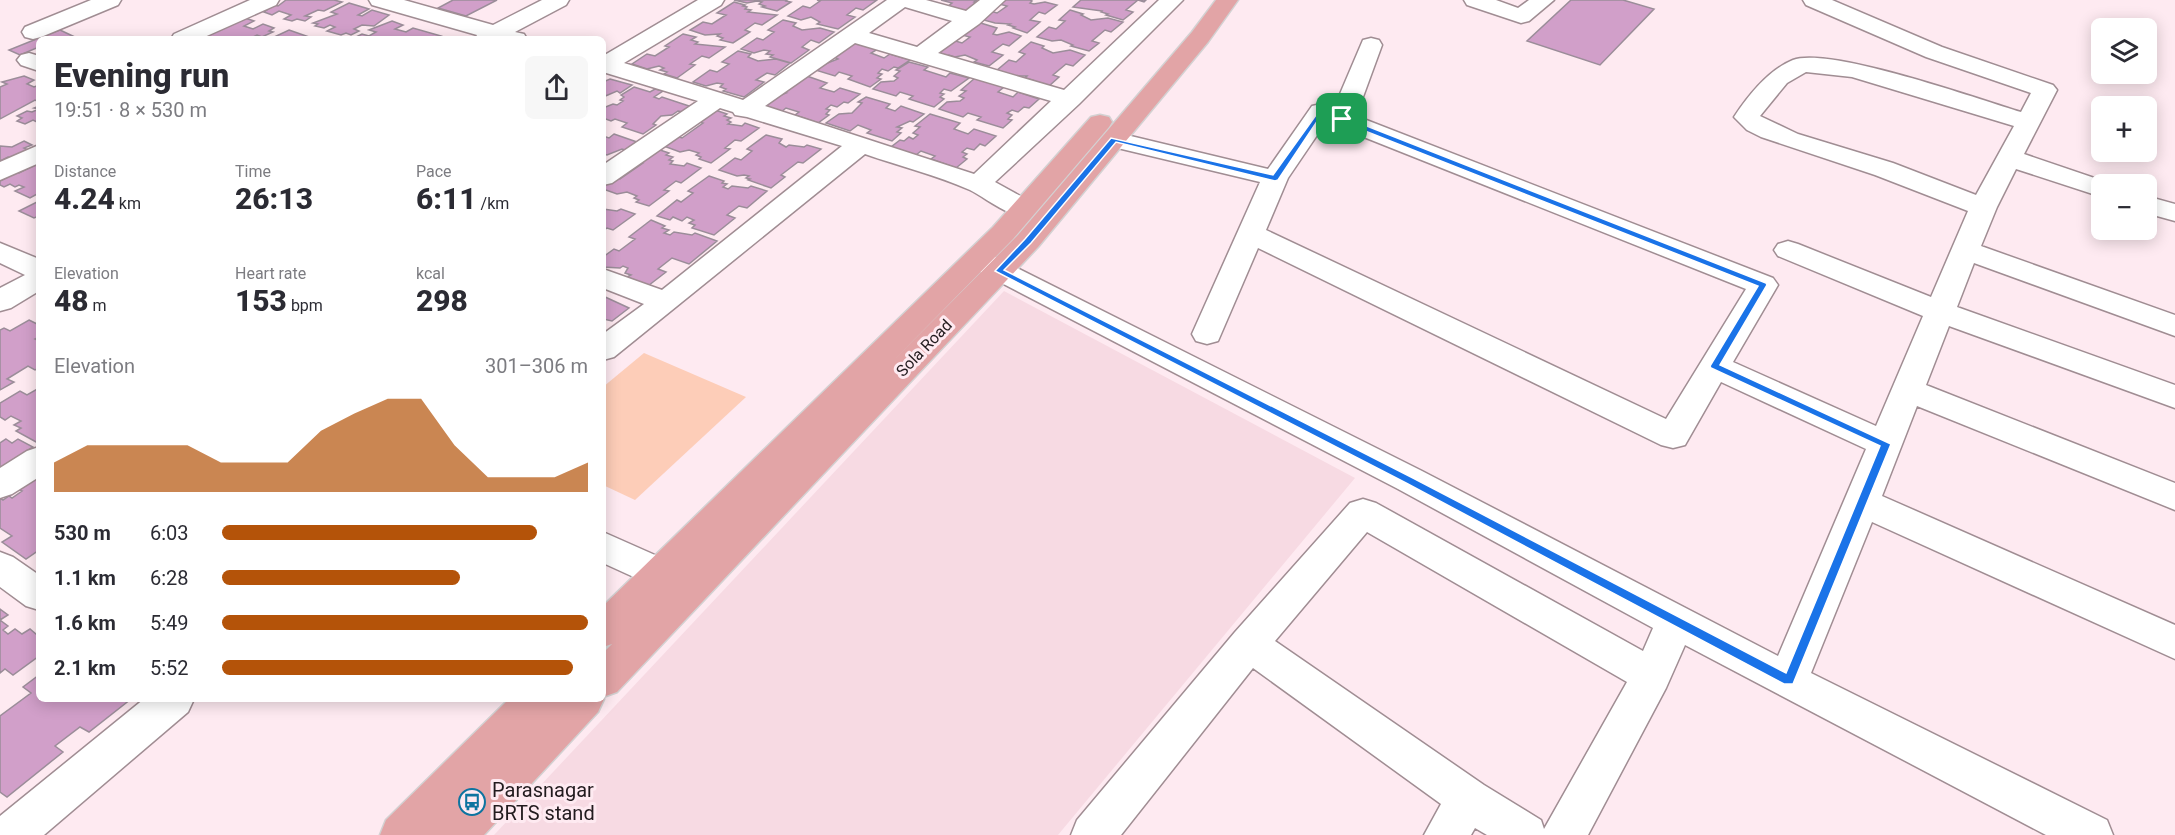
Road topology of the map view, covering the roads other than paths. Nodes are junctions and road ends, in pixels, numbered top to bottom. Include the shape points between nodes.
1 (110, 0) edge
2 (268, 0) edge
3 (380, 0) edge
4 (558, 0) edge
5 (713, 0) edge
6 (902, 0) edge
7 (994, 0) edge
8 (1172, 0) edge
9 (1203, 0) edge
10 (1227, 0) edge
11 (1475, 0) edge
12 (1543, 0) edge
13 (1814, 0) edge
14 (971, 19) junction
15 (33, 32) dead end
16 (852, 35) junction
17 (189, 36) edge
18 (496, 36) edge
19 (501, 36) edge
20 (1371, 45) dead end
21 (922, 54) junction
22 (606, 64) edge
23 (606, 66) edge
24 (1070, 99) junction
25 (716, 100) junction
26 (744, 110) junction
27 (1342, 119) junction
28 (2028, 122) junction
29 (1114, 140) junction
30 (861, 144) junction
31 (36, 154) edge
32 (2009, 158) junction
33 (0, 172) edge
34 (606, 175) edge
35 (1275, 178) junction
36 (978, 184) junction
37 (2091, 185) edge
38 (1983, 207) junction
39 (2157, 207) edge
40 (1023, 209) junction
41 (2175, 213) edge
42 (1251, 234) junction
43 (1788, 250) dead end
44 (1966, 250) junction
45 (0, 252) edge
46 (988, 265) junction
47 (36, 269) edge
48 (606, 279) edge
49 (36, 281) edge
50 (0, 301) edge
51 (666, 302) junction
52 (1940, 312) junction
53 (2175, 326) edge
54 (1208, 334) dead end
55 (606, 348) edge
56 (1715, 366) junction
57 (1908, 390) junction
58 (2175, 397) edge
59 (1886, 444) junction
60 (36, 462) edge
61 (0, 485) edge
62 (2175, 497) edge
63 (1862, 502) junction
64 (606, 547) edge
65 (660, 574) junction
66 (1675, 621) junction
67 (606, 629) edge
68 (2175, 643) edge
69 (1249, 644) junction
70 (1652, 676) junction
71 (606, 677) edge
72 (1788, 681) junction
73 (170, 702) edge
74 (533, 702) edge
75 (581, 702) edge
76 (1469, 799) junction
77 (11, 835) edge
78 (402, 835) edge
79 (454, 835) edge
80 (1094, 835) edge
81 (1446, 835) edge
82 (1525, 835) edge
83 (1564, 835) edge
84 (2091, 835) edge

1 - 15 street
2 - 17 street
3 - 18 street
4 - 19 street
5 - 22 street
6 - 14 street
6 - 16 street
7 - 14 street
8 - 24 street
9 - 40 main road, Sola Road
10 - 29 main road, Sola Road
11 - 12 street via 1521,16
13 - 28 street via 1934,52 2045,90
14 - 21 street
16 - 21 street
16 - 26 street
20 - 27 street
21 - 24 street
23 - 25 street
24 - 36 street
25 - 26 street
25 - 34 street
26 - 30 street
27 - 35 street via 1321,111
27 - 56 street via 1763,285
28 - 32 street
28 - 38 street via 1855,70 1822,65 1801,65 1779,78 1746,117 1774,133 1882,168
29 - 35 street
29 - 46 main road, Sola Road via 1028,241
30 - 36 street
30 - 51 street
31 - 33 street
32 - 37 street
32 - 38 street
35 - 42 street
36 - 40 street
38 - 44 street
39 - 41 street
40 - 46 main road, Sola Road
42 - 54 street
42 - 56 street via 1673,435
43 - 52 street
44 - 52 street
44 - 53 street
45 - 47 street
46 - 65 main road, Sola Road
46 - 66 street via 1410,480
46 - 71 main road, Sola Road
48 - 51 street
49 - 50 street
51 - 55 street
52 - 57 street
52 - 58 street
56 - 59 street
57 - 59 street
57 - 62 street
59 - 63 street
60 - 61 street
63 - 68 street
63 - 72 street
64 - 65 street
65 - 67 main road, Sola Road
66 - 70 street
66 - 72 street
69 - 70 street via 1363,513
69 - 76 street
69 - 80 street
70 - 83 street
72 - 84 street
73 - 77 street
74 - 78 main road
75 - 79 main road
76 - 81 street
76 - 82 street

